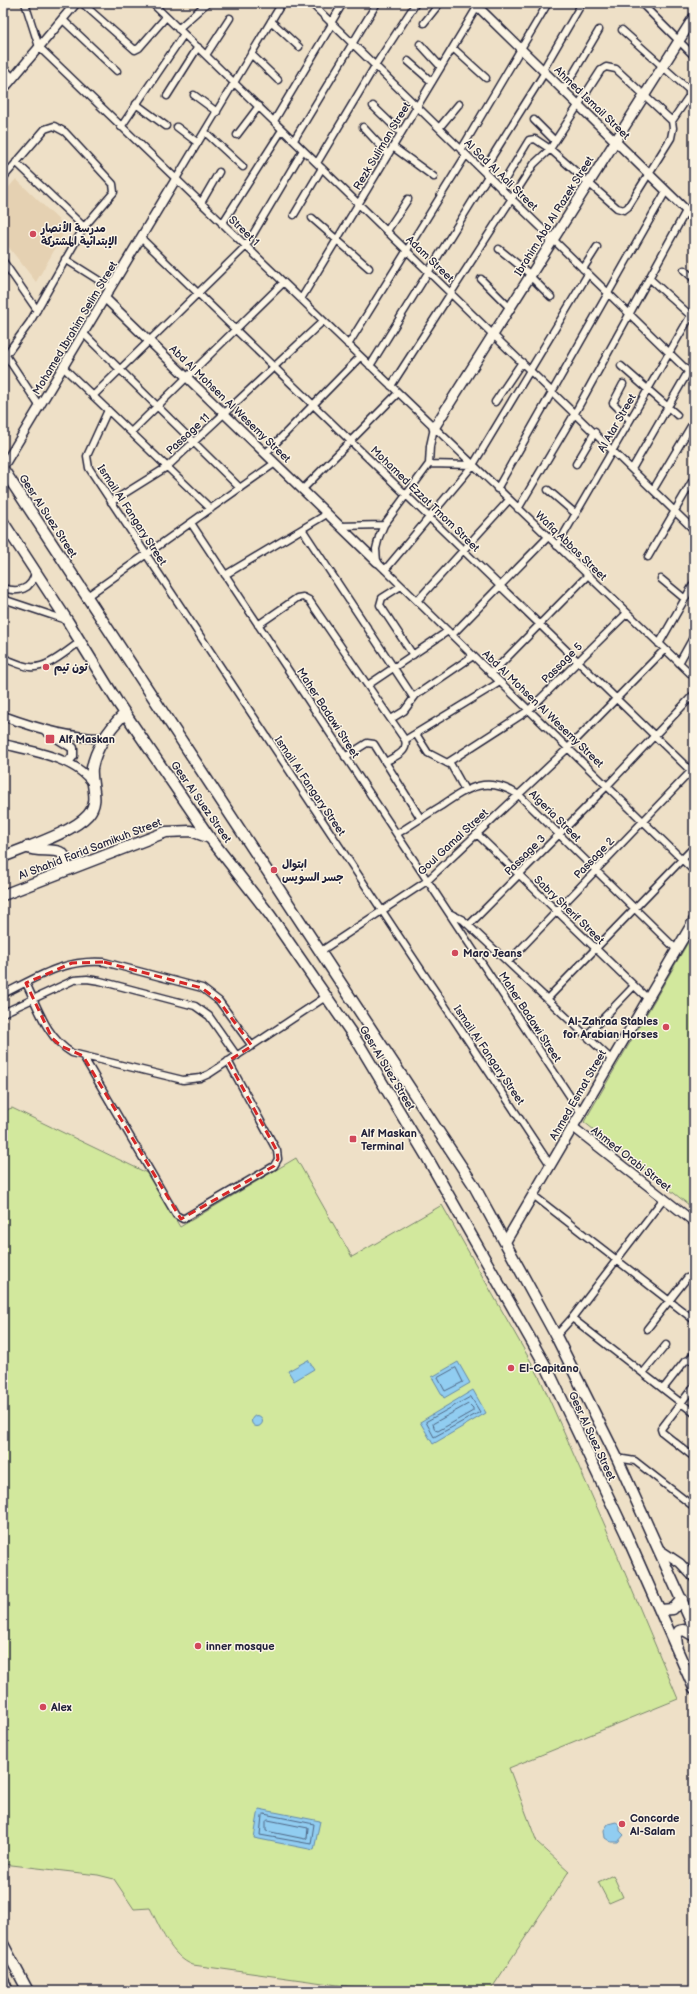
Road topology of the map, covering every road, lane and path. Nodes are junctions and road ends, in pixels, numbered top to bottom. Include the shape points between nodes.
1 (25, 3) edge
2 (76, 3) edge
3 (82, 3) edge
4 (207, 3) edge
5 (282, 3) edge
6 (311, 3) edge
7 (343, 3) edge
8 (377, 3) edge
9 (416, 3) edge
10 (440, 3) edge
11 (548, 3) edge
12 (582, 3) edge
13 (641, 3) edge
14 (154, 4) edge
15 (477, 4) edge
16 (694, 16) edge
17 (166, 17) junction
18 (230, 18) dead end
19 (62, 19) junction
20 (271, 21) junction
21 (331, 23) junction
22 (424, 23) dead end
23 (178, 29) junction
24 (599, 30) dead end
25 (622, 30) dead end
26 (184, 34) junction
27 (679, 41) junction
28 (352, 44) junction
29 (420, 44) dead end
30 (39, 47) junction
31 (198, 47) junction
32 (299, 47) dead end
33 (452, 48) junction
34 (521, 49) junction
35 (251, 54) junction
36 (206, 55) junction
37 (694, 56) edge
38 (408, 61) dead end
39 (375, 66) junction
40 (3, 67) edge
41 (441, 67) junction
42 (662, 67) junction
43 (117, 71) dead end
44 (544, 71) junction
45 (13, 78) junction
46 (486, 78) dead end
47 (278, 80) dead end
48 (432, 82) junction
49 (234, 83) junction
50 (3, 90) edge
51 (563, 91) junction
52 (194, 95) dead end
53 (644, 95) junction
54 (167, 96) dead end
55 (136, 104) junction
56 (458, 104) dead end
57 (578, 105) junction
58 (258, 106) junction
59 (373, 106) dead end
60 (417, 107) junction
61 (217, 112) junction
62 (534, 120) dead end
63 (274, 121) junction
64 (672, 121) junction
65 (166, 126) dead end
66 (121, 127) junction
67 (177, 127) dead end
68 (363, 127) dead end
69 (438, 128) junction
70 (282, 130) junction
71 (205, 132) junction
72 (401, 133) junction
73 (237, 135) dead end
74 (294, 140) junction
75 (556, 141) junction
76 (615, 141) junction
77 (198, 143) junction
78 (393, 147) junction
79 (550, 149) junction
80 (303, 150) junction
81 (461, 150) junction
82 (388, 154) junction
83 (466, 155) junction
84 (16, 162) junction
85 (320, 166) junction
86 (243, 167) dead end
87 (483, 171) junction
88 (219, 172) dead end
89 (649, 174) junction
90 (488, 176) junction
91 (434, 177) dead end
92 (3, 178) edge
93 (176, 179) junction
94 (589, 184) junction
95 (500, 188) junction
96 (666, 191) junction
97 (408, 199) dead end
98 (512, 199) junction
99 (201, 203) junction
100 (359, 204) junction
101 (686, 211) junction
102 (294, 215) dead end
103 (312, 218) dead end
104 (694, 218) edge
105 (222, 224) junction
106 (84, 227) junction
107 (387, 231) junction
108 (141, 238) junction
109 (337, 239) junction
110 (553, 240) junction
111 (246, 246) junction
112 (597, 248) dead end
113 (499, 249) dead end
114 (407, 250) junction
115 (65, 260) junction
116 (3, 261) edge
117 (369, 268) dead end
118 (583, 269) junction
119 (684, 270) dead end
120 (429, 272) junction
121 (588, 274) junction
122 (531, 276) junction
123 (650, 278) junction
124 (481, 279) dead end
125 (694, 279) edge
126 (283, 283) junction
127 (111, 288) junction
128 (198, 293) junction
129 (451, 293) junction
130 (608, 293) junction
131 (551, 297) dead end
132 (105, 298) junction
133 (301, 299) junction
134 (510, 308) junction
135 (37, 310) junction
136 (629, 314) junction
137 (692, 316) edge
138 (323, 321) junction
139 (236, 330) junction
140 (84, 334) junction
141 (493, 334) junction
142 (149, 341) junction
143 (348, 345) junction
144 (5, 353) edge
145 (669, 354) junction
146 (360, 357) junction
147 (522, 362) junction
148 (370, 366) junction
149 (621, 366) dead end
150 (274, 367) junction
151 (64, 368) junction
152 (120, 370) junction
153 (530, 370) junction
154 (688, 372) junction
155 (694, 377) edge
156 (187, 378) junction
157 (623, 384) dead end
158 (391, 386) junction
159 (648, 390) junction
160 (553, 391) junction
161 (398, 393) junction
162 (93, 396) junction
163 (495, 402) dead end
164 (313, 405) junction
165 (157, 406) junction
166 (40, 407) junction
167 (668, 407) junction
168 (108, 410) junction
169 (575, 413) junction
170 (224, 414) junction
171 (677, 415) dead end
172 (630, 420) junction
173 (694, 421) edge
174 (434, 428) junction
175 (131, 432) junction
176 (595, 432) junction
177 (350, 441) junction
178 (193, 442) junction
179 (613, 451) junction
180 (265, 454) junction
181 (275, 463) junction
182 (429, 464) junction
183 (576, 464) dead end
184 (473, 465) junction
185 (167, 467) junction
186 (3, 468) edge
187 (632, 469) junction
188 (694, 478) edge
189 (240, 488) junction
190 (497, 489) junction
191 (302, 490) junction
192 (548, 490) dead end
193 (653, 490) junction
194 (406, 495) junction
195 (509, 500) junction
196 (110, 502) junction
197 (211, 509) junction
198 (518, 509) junction
199 (675, 511) junction
200 (327, 514) junction
201 (576, 514) junction
202 (429, 517) junction
203 (3, 522) edge
204 (191, 523) junction
205 (384, 525) junction
206 (339, 526) junction
207 (302, 529) junction
208 (694, 530) edge
209 (548, 537) junction
210 (557, 546) junction
211 (464, 550) junction
212 (145, 555) junction
213 (648, 557) dead end
214 (377, 562) junction
215 (385, 570) junction
216 (35, 572) junction
217 (225, 575) junction
218 (588, 576) junction
219 (661, 579) dead end
220 (694, 583) edge
221 (401, 586) junction
222 (500, 586) junction
223 (3, 588) edge
224 (16, 591) junction
225 (86, 598) junction
226 (3, 599) edge
227 (685, 599) junction
228 (417, 601) junction
229 (18, 604) junction
230 (627, 613) junction
231 (67, 620) junction
232 (540, 624) junction
233 (258, 625) junction
234 (450, 633) junction
235 (694, 636) edge
236 (80, 642) junction
237 (659, 644) junction
238 (665, 649) junction
239 (413, 655) junction
240 (473, 656) junction
241 (3, 658) edge
242 (578, 661) junction
243 (679, 663) junction
244 (394, 668) junction
245 (491, 674) junction
246 (694, 678) edge
247 (500, 682) junction
248 (368, 685) junction
249 (694, 694) edge
250 (413, 697) junction
251 (617, 699) junction
252 (529, 710) junction
253 (125, 713) junction
254 (3, 716) edge
255 (391, 719) junction
256 (41, 728) junction
257 (416, 734) junction
258 (655, 736) junction
259 (104, 738) junction
260 (405, 740) junction
261 (3, 744) edge
262 (568, 748) junction
263 (345, 757) junction
264 (68, 762) junction
265 (385, 762) junction
266 (447, 762) junction
267 (693, 771) edge
268 (93, 784) junction
269 (607, 786) junction
270 (465, 790) junction
271 (519, 795) junction
272 (421, 819) junction
273 (643, 821) junction
274 (397, 834) junction
275 (477, 834) junction
276 (559, 834) junction
277 (210, 838) junction
278 (26, 847) junction
279 (694, 847) edge
280 (3, 857) edge
281 (682, 860) junction
282 (596, 870) junction
283 (694, 871) edge
284 (60, 872) junction
285 (519, 875) junction
286 (428, 881) junction
287 (3, 895) edge
288 (635, 909) junction
289 (381, 911) junction
290 (556, 911) junction
291 (449, 913) junction
292 (694, 920) edge
293 (469, 925) junction
294 (596, 949) junction
295 (677, 950) junction
296 (321, 951) junction
297 (508, 962) junction
298 (26, 983) junction
299 (634, 986) junction
300 (3, 994) edge
301 (327, 996) junction
302 (33, 999) junction
303 (547, 999) junction
304 (648, 999) junction
305 (3, 1013) edge
306 (586, 1036) junction
307 (252, 1046) junction
308 (84, 1056) junction
309 (237, 1056) junction
310 (612, 1060) junction
311 (228, 1061) junction
312 (581, 1113) junction
313 (573, 1127) junction
314 (551, 1166) junction
315 (533, 1195) junction
316 (664, 1198) junction
317 (694, 1222) edge
318 (506, 1241) junction
319 (617, 1260) junction
320 (686, 1278) dead end
321 (669, 1301) junction
322 (572, 1318) junction
323 (694, 1320) edge
324 (647, 1329) dead end
325 (556, 1336) junction
326 (666, 1344) dead end
327 (694, 1354) edge
328 (643, 1374) junction
329 (694, 1386) edge
330 (663, 1389) junction
331 (681, 1403) junction
332 (694, 1413) edge
333 (691, 1455) dead end
334 (616, 1458) junction
335 (694, 1507) edge
336 (659, 1549) junction
337 (694, 1578) edge
338 (682, 1599) junction
339 (660, 1610) junction
340 (694, 1628) edge
341 (694, 1636) edge
342 (677, 1648) junction
343 (694, 1688) edge
344 (3, 1944) edge
345 (26, 1989) edge

1 - 30 street
2 - 19 street
3 - 17 street via 135,50
4 - 23 street
5 - 20 street
6 - 21 street, Al Sad Al Aali Street
7 - 21 street
8 - 28 street
9 - 39 street
10 - 22 street
11 - 34 street
12 - 44 street
13 - 27 street
14 - 17 street, Adam Street
15 - 33 street, Rezk Suliman Street
15 - 34 street, Ahmed Ismail Street
16 - 27 main road, Ibrahim Abd Al Razek Street
17 - 23 street, Adam Street
18 - 36 street
19 - 30 street
19 - 43 street
20 - 32 street
20 - 35 street
21 - 28 street, Al Sad Al Aali Street
21 - 63 street
23 - 26 street, Adam Street
24 - 51 street
25 - 42 street
26 - 31 street, Adam Street
26 - 55 street
27 - 37 street
27 - 42 main road, Ibrahim Abd Al Razek Street
28 - 39 street, Al Sad Al Aali Street
28 - 74 street
29 - 41 street
30 - 45 street
30 - 66 street, Street 1
31 - 36 street, Adam Street
31 - 54 street
33 - 41 street, Rezk Suliman Street
33 - 46 street
34 - 44 street, Ahmed Ismail Street
34 - 81 street
35 - 47 street
35 - 49 street
36 - 49 street, Adam Street
38 - 48 street
39 - 60 street, Al Sad Al Aali Street
39 - 85 street
40 - 45 street
41 - 48 street, Rezk Suliman Street
42 - 53 main road, Ibrahim Abd Al Razek Street
42 - 64 street via 689,92 689,96
44 - 51 street, Ahmed Ismail Street
44 - 87 street
45 - 50 street
48 - 60 street, Rezk Suliman Street
49 - 58 street, Adam Street
49 - 61 street
51 - 57 street, Ahmed Ismail Street
52 - 61 street
53 - 57 street via 616,69 606,68 601,70
53 - 64 street
53 - 76 main road, Ibrahim Abd Al Razek Street
55 - 65 street
55 - 66 street
56 - 69 street
57 - 75 street
57 - 76 street, Ahmed Ismail Street
58 - 63 street, Adam Street
58 - 73 street
59 - 72 street
60 - 69 street, Al Sad Al Aali Street
60 - 72 street, Rezk Suliman Street
61 - 71 street
62 - 75 street
63 - 70 street, Adam Street
64 - 89 street via 674,128 671,138
66 - 93 street, Street 1
67 - 77 street
68 - 82 street
69 - 81 street, Al Sad Al Aali Street
70 - 74 street, Adam Street
70 - 105 street
71 - 77 street
71 - 86 street
72 - 78 street, Rezk Suliman Street
74 - 80 street, Adam Street
75 - 79 street
76 - 89 street, Ahmed Ismail Street
76 - 94 main road, Ibrahim Abd Al Razek Street
77 - 93 street
78 - 82 street, Rezk Suliman Street
78 - 91 street
79 - 94 street
79 - 95 street via 539,140 529,140
79 - 98 street via 534,164
80 - 85 street, Adam Street
80 - 111 street
81 - 83 street, Al Sad Al Aali Street
82 - 100 street, Rezk Suliman Street
83 - 87 street, Al Sad Al Aali Street
83 - 114 street
84 - 92 street
84 - 106 street
84 - 106 street via 45,129 54,126 65,132 115,189
85 - 100 street, Adam Street
85 - 102 street
87 - 90 street, Al Sad Al Aali Street
88 - 99 street
89 - 94 street via 624,210 616,208
89 - 96 street, Ahmed Ismail Street
90 - 95 street, Al Sad Al Aali Street
90 - 120 street
93 - 99 street, Street 1
93 - 108 street, Mohamed Ibrahim Selim Street
94 - 110 main road, Ibrahim Abd Al Razek Street
95 - 98 street, Al Sad Al Aali Street
96 - 101 street, Ahmed Ismail Street
96 - 130 street
97 - 107 street
98 - 110 street, Al Sad Al Aali Street
98 - 129 street
99 - 105 street, Street 1
100 - 107 street, Adam Street
100 - 109 street, Rezk Suliman Street
101 - 104 street, Ahmed Ismail Street
101 - 123 street
103 - 109 street
105 - 111 street, Street 1
106 - 115 street
107 - 114 street, Adam Street
108 - 127 street, Mohamed Ibrahim Selim Street
108 - 128 street, Mohamed Ezzat Tmom Street
109 - 117 street
109 - 133 street, Rezk Suliman Street
110 - 118 street, Al Sad Al Aali Street
110 - 122 main road, Ibrahim Abd Al Razek Street
111 - 126 street, Street 1
111 - 128 street
112 - 118 street
113 - 122 street
114 - 120 street, Adam Street
114 - 143 street
115 - 127 street
115 - 135 street
116 - 135 street
118 - 121 street, Al Sad Al Aali Street
119 - 125 street
120 - 129 street, Adam Street
120 - 148 street
121 - 130 street, Al Sad Al Aali Street
121 - 153 street
122 - 131 street
122 - 134 main road, Ibrahim Abd Al Razek Street
123 - 136 street
123 - 137 street
124 - 134 street
126 - 133 street, Street 1
126 - 139 street
127 - 132 street, Mohamed Ibrahim Selim Street
128 - 139 street, Mohamed Ezzat Tmom Street
128 - 142 street
129 - 141 street, Adam Street
129 - 158 street
130 - 136 street, Al Sad Al Aali Street
130 - 160 street
132 - 140 street, Mohamed Ibrahim Selim Street
132 - 142 street, Abd Al Mohsen Al Wesemy Street
133 - 138 street, Street 1
134 - 141 main road, Ibrahim Abd Al Razek Street
135 - 144 street via 23,334
136 - 145 street, Al Sad Al Aali Street
136 - 169 street
137 - 145 street, Al Atar Street
138 - 143 street, Street 1
138 - 150 street, Passage 11
139 - 150 street, Mohamed Ezzat Tmom Street
139 - 156 street
140 - 151 street, Mohamed Ibrahim Selim Street
140 - 152 street
141 - 147 street, Adam Street
141 - 174 main road, Ibrahim Abd Al Razek Street
142 - 152 street
142 - 156 street, Abd Al Mohsen Al Wesemy Street
143 - 146 street, Street 1
144 - 166 street
145 - 154 street, Al Sad Al Aali Street
145 - 159 street, Al Atar Street
146 - 148 street, Street 1
146 - 164 street
147 - 153 street, Adam Street
147 - 163 street
148 - 158 street, Street 1
149 - 159 street
150 - 164 street, Mohamed Ezzat Tmom Street
150 - 170 street, Passage 11
151 - 162 street
151 - 166 street, Mohamed Ibrahim Selim Street
152 - 162 street
152 - 165 street
153 - 160 street, Adam Street
153 - 184 street
154 - 155 street, Al Sad Al Aali Street
154 - 167 street
156 - 165 street
156 - 170 street, Abd Al Mohsen Al Wesemy Street
157 - 172 street via 612,403
158 - 161 street, Street 1
159 - 167 street
159 - 172 street, Al Atar Street
160 - 169 street, Adam Street
160 - 190 street
161 - 174 street, Street 1
161 - 177 street
162 - 168 street
164 - 177 street, Mohamed Ezzat Tmom Street
164 - 180 street
165 - 175 street
165 - 178 street
166 - 186 street, Mohamed Ibrahim Selim Street
167 - 171 street
167 - 187 street
168 - 175 street
168 - 196 street, Ismail Al Fangary Street via 86,460
169 - 176 street, Adam Street
169 - 198 street
170 - 178 street, Passage 11
170 - 180 street, Abd Al Mohsen Al Wesemy Street
172 - 179 street, Al Atar Street
173 - 193 street
174 - 182 street
174 - 184 street, Wafiq Abbas Street
175 - 185 street
176 - 179 street, Adam Street
176 - 183 street
177 - 191 street
177 - 194 street, Mohamed Ezzat Tmom Street
178 - 185 street, Passage 11
178 - 189 street
179 - 187 street, Adam Street
179 - 201 street, Al Atar Street
180 - 181 street, Abd Al Mohsen Al Wesemy Street
181 - 189 street
181 - 191 street, Abd Al Mohsen Al Wesemy Street
182 - 184 street
182 - 194 street
184 - 190 street, Wafiq Abbas Street
184 - 202 street
185 - 196 street, Passage 11
185 - 197 street
186 - 225 main road, Gesr Al Suez Street
187 - 193 street, Adam Street
188 - 199 street
189 - 197 street
190 - 195 street, Wafiq Abbas Street
191 - 200 street, Abd Al Mohsen Al Wesemy Street
192 - 201 street
193 - 199 street, Adam Street
194 - 202 street, Mohamed Ezzat Tmom Street
194 - 205 street
195 - 198 street, Wafiq Abbas Street
195 - 211 street
196 - 212 street, Ismail Al Fangary Street
197 - 204 street
198 - 209 street, Wafiq Abbas Street
199 - 208 street, Adam Street
199 - 213 street
200 - 206 street, Abd Al Mohsen Al Wesemy Street
200 - 207 street
201 - 210 street, Al Atar Street
202 - 211 street, Mohamed Ezzat Tmom Street
202 - 215 street
203 - 216 main road, Gesr Al Suez Street
204 - 212 street
204 - 217 street, Maher Badawi Street
205 - 206 street
205 - 214 street via 376,549
206 - 214 street, Abd Al Mohsen Al Wesemy Street
207 - 217 street
207 - 244 street
209 - 210 street, Wafiq Abbas Street
209 - 222 street
210 - 218 street, Wafiq Abbas Street
211 - 222 street, Mohamed Ezzat Tmom Street
211 - 228 street
212 - 225 street
212 - 289 street, Ismail Al Fangary Street
214 - 215 street, Abd Al Mohsen Al Wesemy Street
215 - 221 street, Abd Al Mohsen Al Wesemy Street
216 - 224 street via 31,584
216 - 231 main road, Gesr Al Suez Street
217 - 233 street, Maher Badawi Street
218 - 230 street, Wafiq Abbas Street
218 - 232 street
219 - 227 street
220 - 227 street
221 - 228 street, Abd Al Mohsen Al Wesemy Street
221 - 239 street via 382,598 380,606
222 - 232 street, Mohamed Ezzat Tmom Street
222 - 234 street
223 - 224 street
224 - 229 street via 20,595
225 - 296 main road, Gesr Al Suez Street
226 - 229 street
227 - 237 street
228 - 234 street, Abd Al Mohsen Al Wesemy Street
229 - 231 street
230 - 237 street, Wafiq Abbas Street
230 - 242 street, Passage 5
231 - 236 main road, Gesr Al Suez Street
232 - 242 street, Mohamed Ezzat Tmom Street
232 - 245 street
233 - 248 street via 297,598 306,598
233 - 263 street, Maher Badawi Street
234 - 239 street
234 - 240 street, Abd Al Mohsen Al Wesemy Street
235 - 243 street
236 - 241 street via 39,667 30,667
236 - 253 main road, Gesr Al Suez Street
237 - 238 street, Wafiq Abbas Street
238 - 243 street, Wafiq Abbas Street
238 - 251 street, Goul Gamal Street
239 - 244 street
240 - 245 street, Abd Al Mohsen Al Wesemy Street
240 - 250 street
242 - 251 street, Mohamed Ezzat Tmom Street
242 - 252 street, Passage 5
243 - 246 street, Wafiq Abbas Street
244 - 248 street
244 - 250 street
245 - 247 street, Abd Al Mohsen Al Wesemy Street
247 - 252 street, Abd Al Mohsen Al Wesemy Street
247 - 257 street
248 - 255 street
249 - 258 street, Passage 3
250 - 255 street via 404,711
251 - 258 street, Mohamed Ezzat Tmom Street
251 - 262 street, Goul Gamal Street
252 - 262 street, Abd Al Mohsen Al Wesemy Street
252 - 266 street, Passage 5
253 - 259 main road
253 - 277 main road, Gesr Al Suez Street
254 - 256 street
255 - 260 street
256 - 259 street via 80,737
256 - 264 street via 72,748 73,756
257 - 260 street
257 - 266 street via 428,753
258 - 267 street, Mohamed Ezzat Tmom Street
258 - 269 street, Passage 3
259 - 268 main road via 92,768
260 - 265 street via 407,746 404,751
261 - 264 street
262 - 269 street, Abd Al Mohsen Al Wesemy Street
262 - 271 street, Goul Gamal Street
263 - 265 street via 370,742
263 - 274 street, Maher Badawi Street
264 - 268 street via 82,770
265 - 272 street
266 - 270 street
267 - 273 street, Passage 2
268 - 278 main road via 95,801 88,815 71,828
269 - 273 street, Abd Al Mohsen Al Wesemy Street
269 - 276 street, Passage 3
270 - 271 street, Algeria Street via 483,784 496,784 507,787
270 - 272 street, Algeria Street
271 - 275 street, Goul Gamal Street
271 - 276 street, Algeria Street
272 - 274 street, Algeria Street
273 - 281 street, Abd Al Mohsen Al Wesemy Street
273 - 282 street, Passage 2
274 - 286 street, Maher Badawi Street
275 - 285 street, Sabry Sherif Street
275 - 286 street, Goul Gamal Street
276 - 282 street, Algeria Street
276 - 285 street, Passage 3
277 - 284 main road, Al Shahid Farid Samikuh Street via 191,831 166,832
277 - 301 main road, Gesr Al Suez Street via 270,915
278 - 280 main road
278 - 284 main road via 40,852 60,852 66,864
279 - 281 street
281 - 283 street, Abd Al Mohsen Al Wesemy Street
281 - 288 street
282 - 288 street, Algeria Street
282 - 290 street, Passage 2
284 - 287 main road, Al Shahid Farid Samikuh Street
285 - 290 street, Sabry Sherif Street
285 - 293 street, Passage 3
286 - 289 street, Goul Gamal Street
286 - 291 street, Maher Badawi Street
288 - 294 street
288 - 295 street, Algeria Street
289 - 296 street, Goul Gamal Street
289 - 314 street, Ismail Al Fangary Street
290 - 294 street, Sabry Sherif Street
290 - 297 street, Passage 2
291 - 293 street, Maher Badawi Street
291 - 312 street, Maher Badawi Street
292 - 295 main road, Ahmed Esmat Street
293 - 297 street, Maher Badawi Street
294 - 299 street, Sabry Sherif Street
294 - 303 street
295 - 304 main road, Ahmed Esmat Street
296 - 318 main road, Gesr Al Suez Street via 473,1184
297 - 303 street, Maher Badawi Street
298 - 300 street
298 - 302 street
298 - 307 street via 56,968 88,961 104,962 192,985 212,994 219,1001
299 - 304 street, Sabry Sherif Street
299 - 306 street
301 - 307 street
301 - 339 main road, Gesr Al Suez Street via 428,1159 548,1370
302 - 305 street
302 - 308 street via 52,1038 72,1053
302 - 309 street via 74,980 87,979 186,1003 209,1016
303 - 306 street, Maher Badawi Street
304 - 310 main road, Ahmed Esmat Street
306 - 310 street, Maher Badawi Street
307 - 309 street
308 - 311 street via 183,1080 200,1078
308 - 311 street via 176,1215 183,1219 274,1166 278,1159 277,1150
309 - 311 street
310 - 312 main road, Ahmed Esmat Street
312 - 313 main road, Ahmed Esmat Street
313 - 314 main road, Ahmed Esmat Street
313 - 316 street, Ahmed Orabi Street
314 - 315 main road, Ahmed Esmat Street
315 - 318 main road, Ahmed Esmat Street
315 - 319 street
316 - 317 street, Ahmed Orabi Street
316 - 319 street
318 - 325 main road, Gesr Al Suez Street
319 - 321 street
319 - 322 street
320 - 321 street
321 - 323 street
321 - 324 street
322 - 325 street
322 - 328 street
325 - 334 main road, Gesr Al Suez Street
326 - 328 street
327 - 330 street via 690,1360 685,1361
328 - 330 street
329 - 331 street
330 - 331 street
331 - 332 street
331 - 333 street via 661,1430
334 - 335 street via 635,1461
334 - 336 main road, Gesr Al Suez Street
336 - 337 street via 680,1563
336 - 338 main road, Gesr Al Suez Street
338 - 339 main road via 673,1609
338 - 340 main road, Gesr Al Suez Street
339 - 342 main road, Gesr Al Suez Street
341 - 342 main road via 684,1630 679,1631 676,1637
342 - 343 main road, Gesr Al Suez Street
344 - 345 main road

